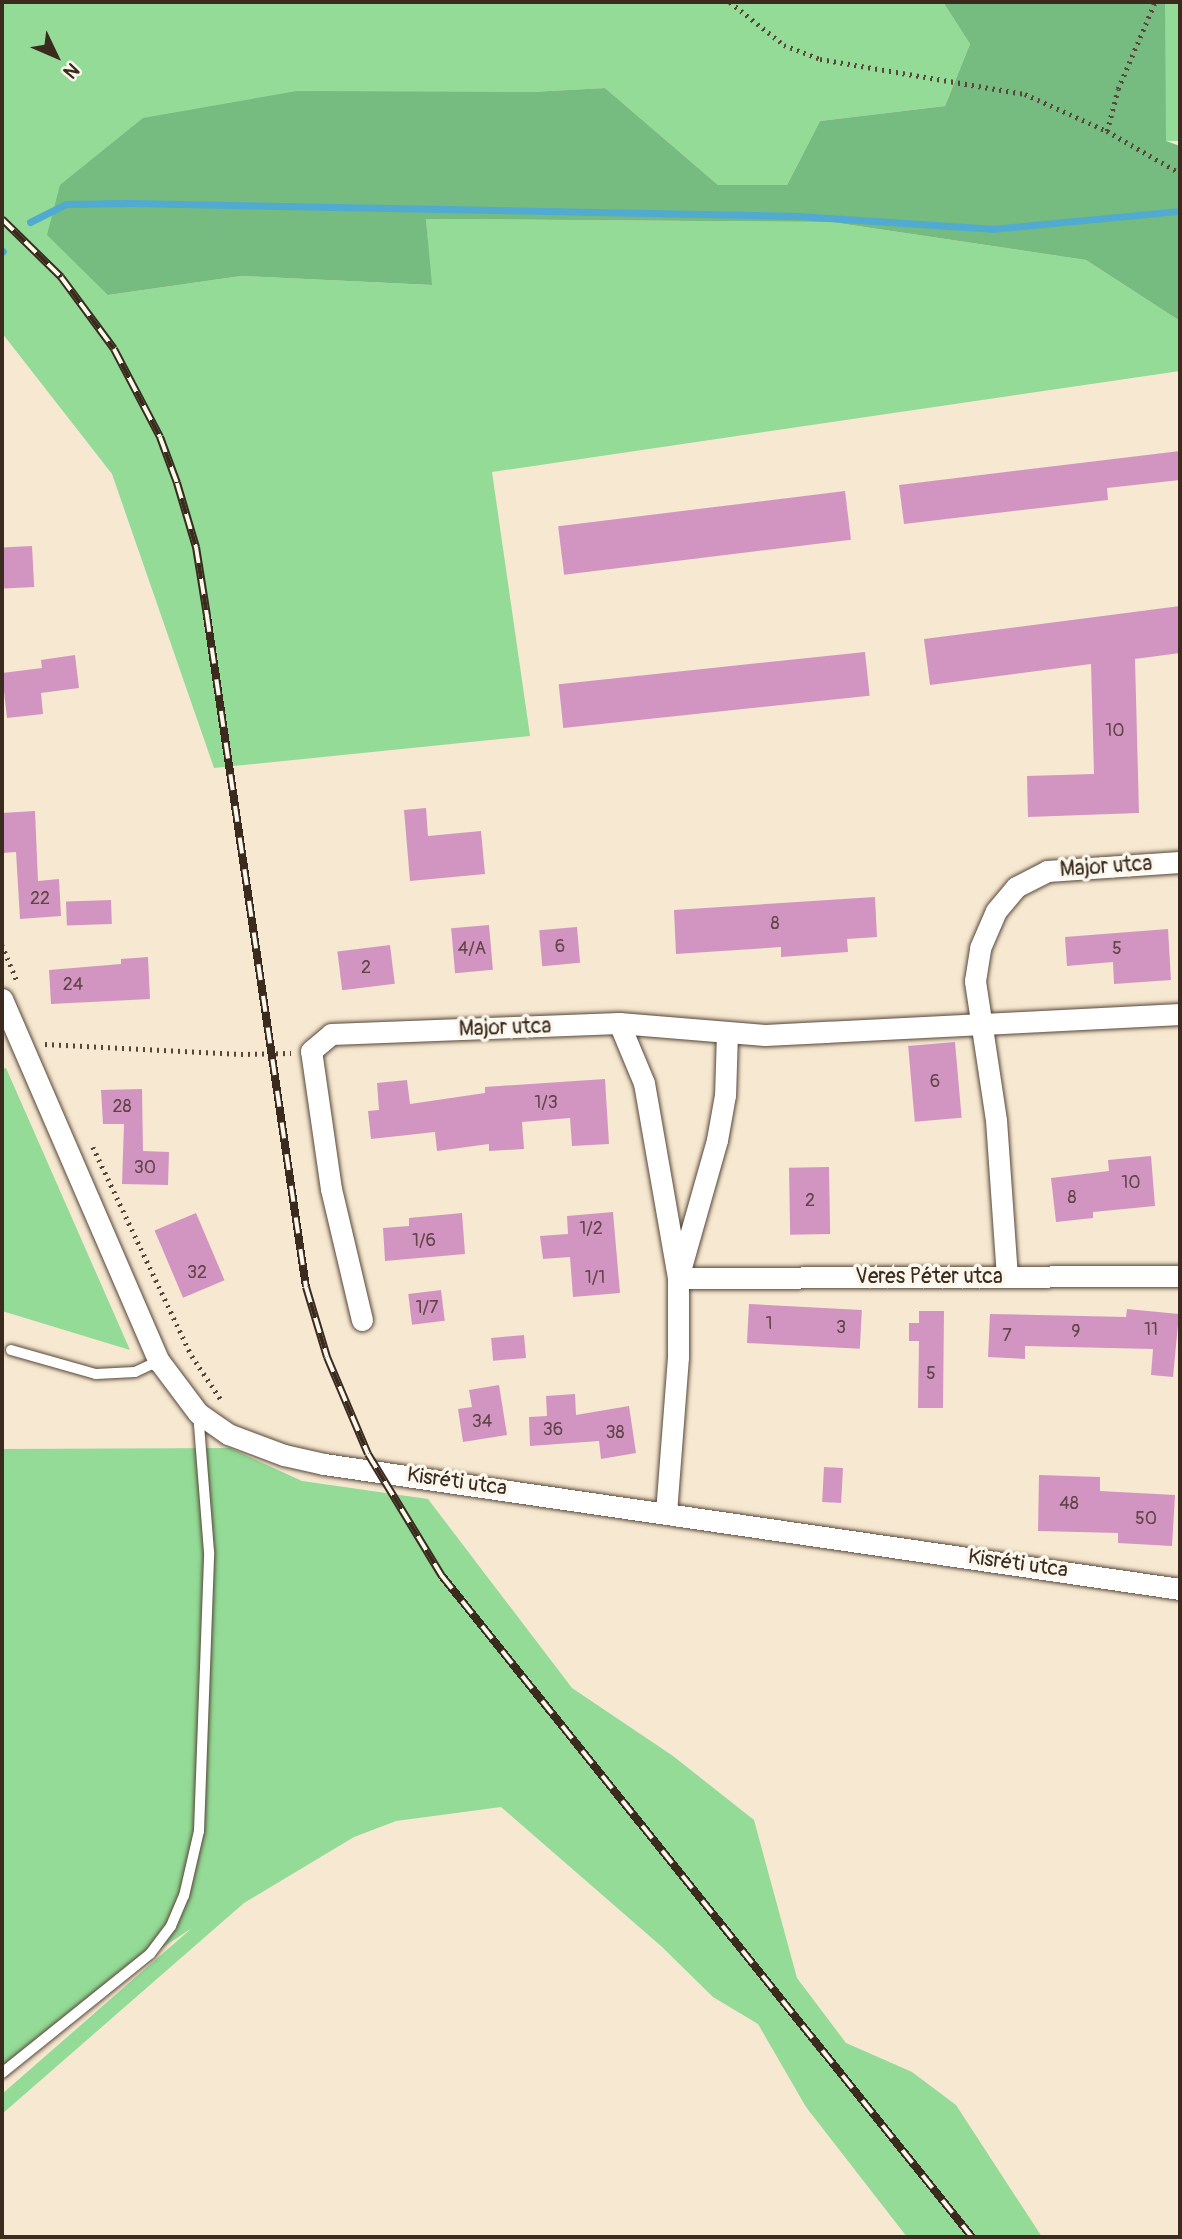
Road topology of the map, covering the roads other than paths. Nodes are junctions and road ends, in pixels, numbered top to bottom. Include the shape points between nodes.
1 (1180, 862) edge
2 (2, 999) edge
3 (1180, 1014) edge
4 (619, 1024) junction
5 (979, 1024) junction
6 (727, 1033) junction
7 (1180, 1276) edge
8 (1007, 1277) junction
9 (678, 1278) junction
10 (362, 1321) dead end
11 (11, 1350) dead end
12 (159, 1361) junction
13 (198, 1413) junction
14 (666, 1512) junction
15 (1180, 1588) edge
16 (2, 2073) edge

1 - 5 street, Major utca via 1046,871 1016,887 996,911 980,948 975,981
2 - 12 street, Kisréti utca via 30,1038
3 - 5 street, Major utca
4 - 6 street, Major utca via 675,1025
4 - 9 street via 644,1083
4 - 10 street, Major utca via 331,1034 312,1051 331,1189
5 - 6 street, Major utca
5 - 8 street via 996,1120
6 - 9 street via 725,1095 717,1140
7 - 8 street, Veres Péter utca
8 - 9 street, Veres Péter utca
9 - 14 street via 678,1357
11 - 12 lane via 96,1374 135,1372
12 - 13 street, Kisréti utca
13 - 14 street, Kisréti utca via 257,1447 324,1464
13 - 16 lane via 209,1552 199,1831 187,1885 171,1926 150,1954
14 - 15 street, Kisréti utca

